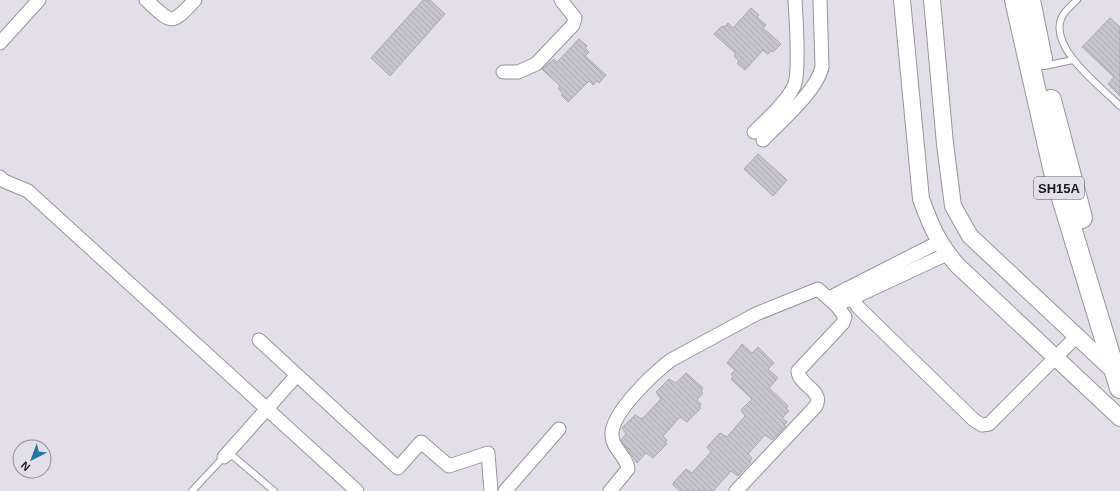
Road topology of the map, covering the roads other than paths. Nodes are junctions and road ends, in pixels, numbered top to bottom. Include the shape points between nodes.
1 (39, 0) edge
2 (146, 0) edge
3 (195, 0) edge
4 (561, 0) edge
5 (795, 0) edge
6 (820, 0) edge
7 (902, 0) edge
8 (932, 0) edge
9 (1015, 0) edge
10 (1030, 0) edge
11 (1077, 0) edge
12 (0, 43) edge
13 (1073, 60) junction
14 (1044, 66) junction
15 (503, 72) dead end
16 (1120, 106) edge
17 (0, 177) edge
18 (943, 248) junction
19 (849, 294) junction
20 (833, 302) junction
21 (1076, 336) junction
22 (259, 340) dead end
23 (1120, 348) edge
24 (1056, 358) junction
25 (297, 375) junction
26 (1118, 379) edge
27 (267, 408) junction
28 (1120, 418) edge
29 (559, 429) dead end
30 (224, 457) junction
31 (192, 491) edge
32 (274, 491) edge
33 (357, 491) edge
34 (491, 491) edge
35 (505, 491) edge
36 (610, 491) edge
37 (736, 491) edge

1 - 12 street
2 - 3 street via 168,19 174,20
4 - 15 street via 575,18 573,25 536,64 518,72
5 - 6 street via 795,84 759,136 812,88 820,77
7 - 18 street via 921,199
8 - 21 street via 945,144 954,206 970,236
9 - 26 main road, SH15A via 1054,172
10 - 14 main road, SH15A
11 - 13 lane via 1060,20 1063,44
13 - 14 lane
13 - 16 lane
14 - 23 main road, SH15A via 1078,206
17 - 27 street via 28,191
18 - 19 street
18 - 24 street via 962,270
19 - 20 street
19 - 24 street via 858,307 982,425 989,424
20 - 36 street via 818,289 798,296 756,314 660,368 621,411 615,422 613,443 628,463 628,469
20 - 37 street via 845,317 844,323 798,371 799,377 818,396 816,406
21 - 24 street
21 - 26 street
22 - 25 street
24 - 28 street
25 - 27 street
25 - 34 street via 398,468 421,442 449,466 488,453
27 - 30 street
27 - 33 street
29 - 35 street
30 - 31 lane
30 - 32 lane via 234,457

